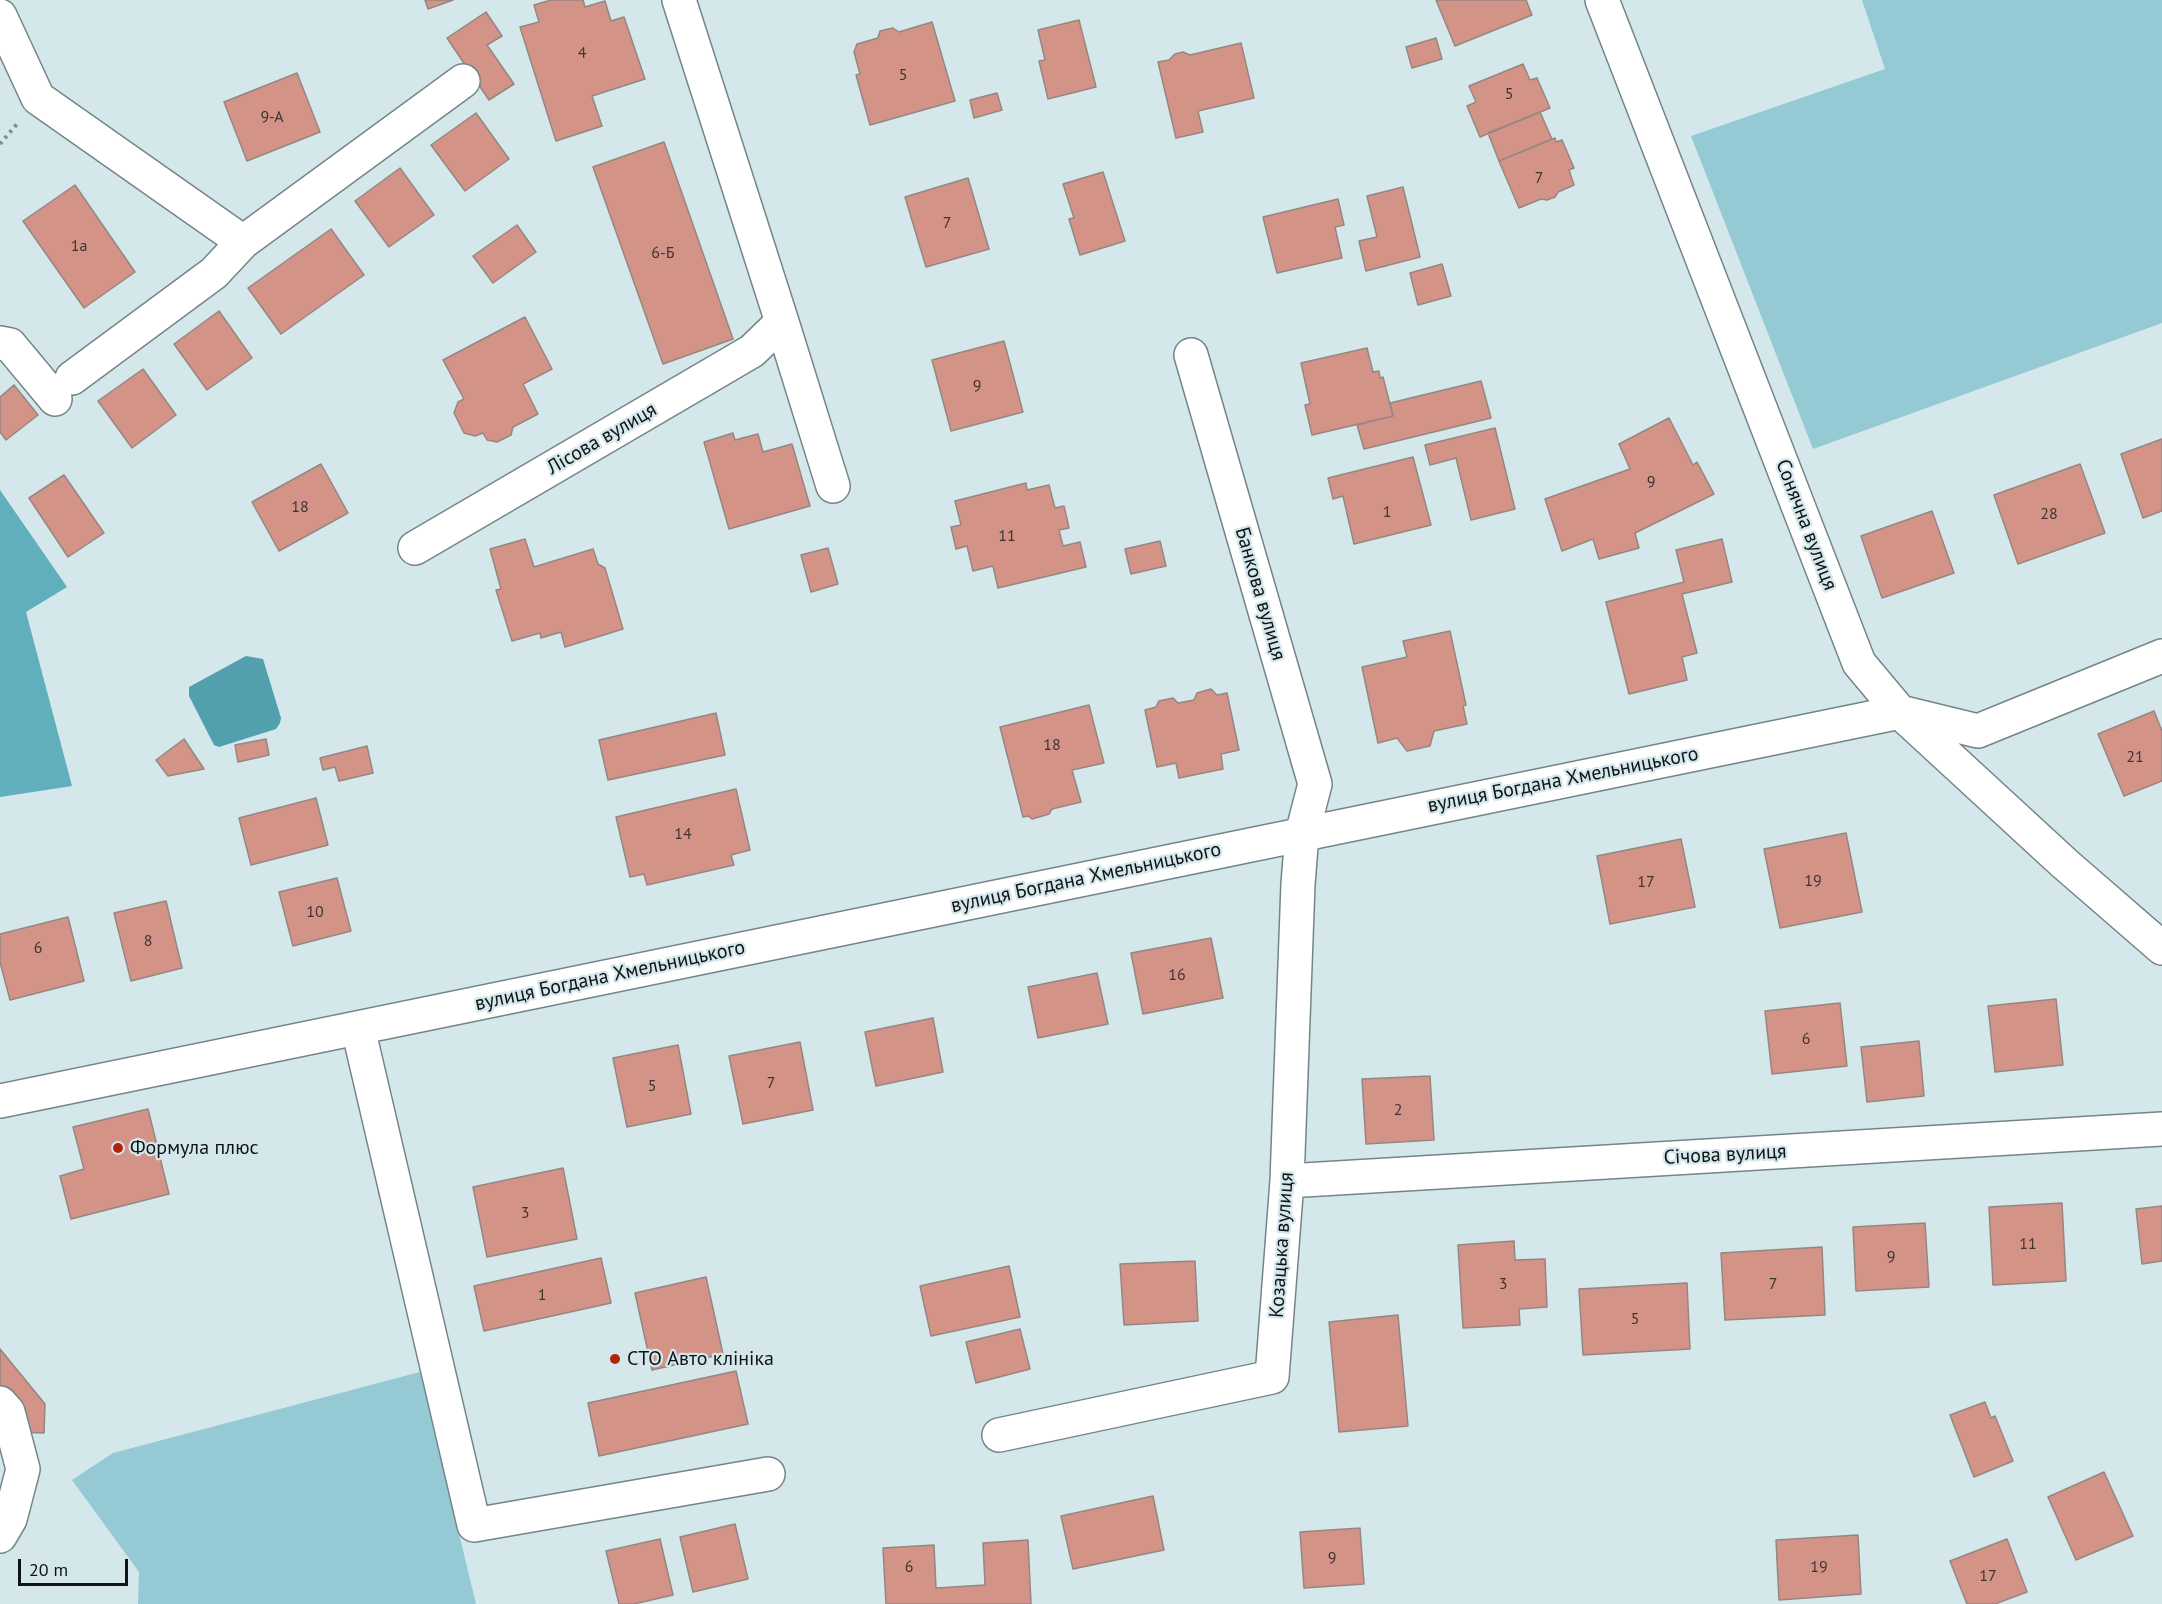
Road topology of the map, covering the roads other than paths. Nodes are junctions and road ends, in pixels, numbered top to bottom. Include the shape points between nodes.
1 (679, 0) edge
2 (1602, 0) edge
3 (0, 16) edge
4 (464, 81) dead end
5 (243, 242) junction
6 (782, 322) junction
7 (0, 343) edge
8 (1191, 355) dead end
9 (833, 486) dead end
10 (415, 548) dead end
11 (2162, 656) edge
12 (1900, 712) junction
13 (1302, 834) junction
14 (2162, 948) edge
15 (358, 1028) junction
16 (0, 1101) edge
17 (2162, 1129) edge
18 (1287, 1181) junction
19 (0, 1403) edge
20 (999, 1435) dead end
21 (768, 1474) dead end
22 (0, 1536) edge

1 - 6 street
2 - 12 street, Сонячна вулиця via 1859,663
3 - 5 street via 38,98
4 - 5 street
5 - 7 street via 214,273 64,389 10,345
6 - 9 street
6 - 10 street, Лісова вулиця via 752,351
8 - 13 street, Банкова вулиця via 1315,784
11 - 12 street, вулиця Богдана Хмельницького via 1978,731
12 - 13 street, вулиця Богдана Хмельницького
12 - 14 street, Сонячна вулиця
13 - 15 street, вулиця Богдана Хмельницького
13 - 18 street, Козацька вулиця
15 - 16 street, вулиця Богдана Хмельницького
15 - 21 street via 474,1525
17 - 18 street, Січова вулиця
18 - 20 street, Козацька вулиця via 1272,1377
19 - 22 street via 8,1412 23,1468 10,1519

